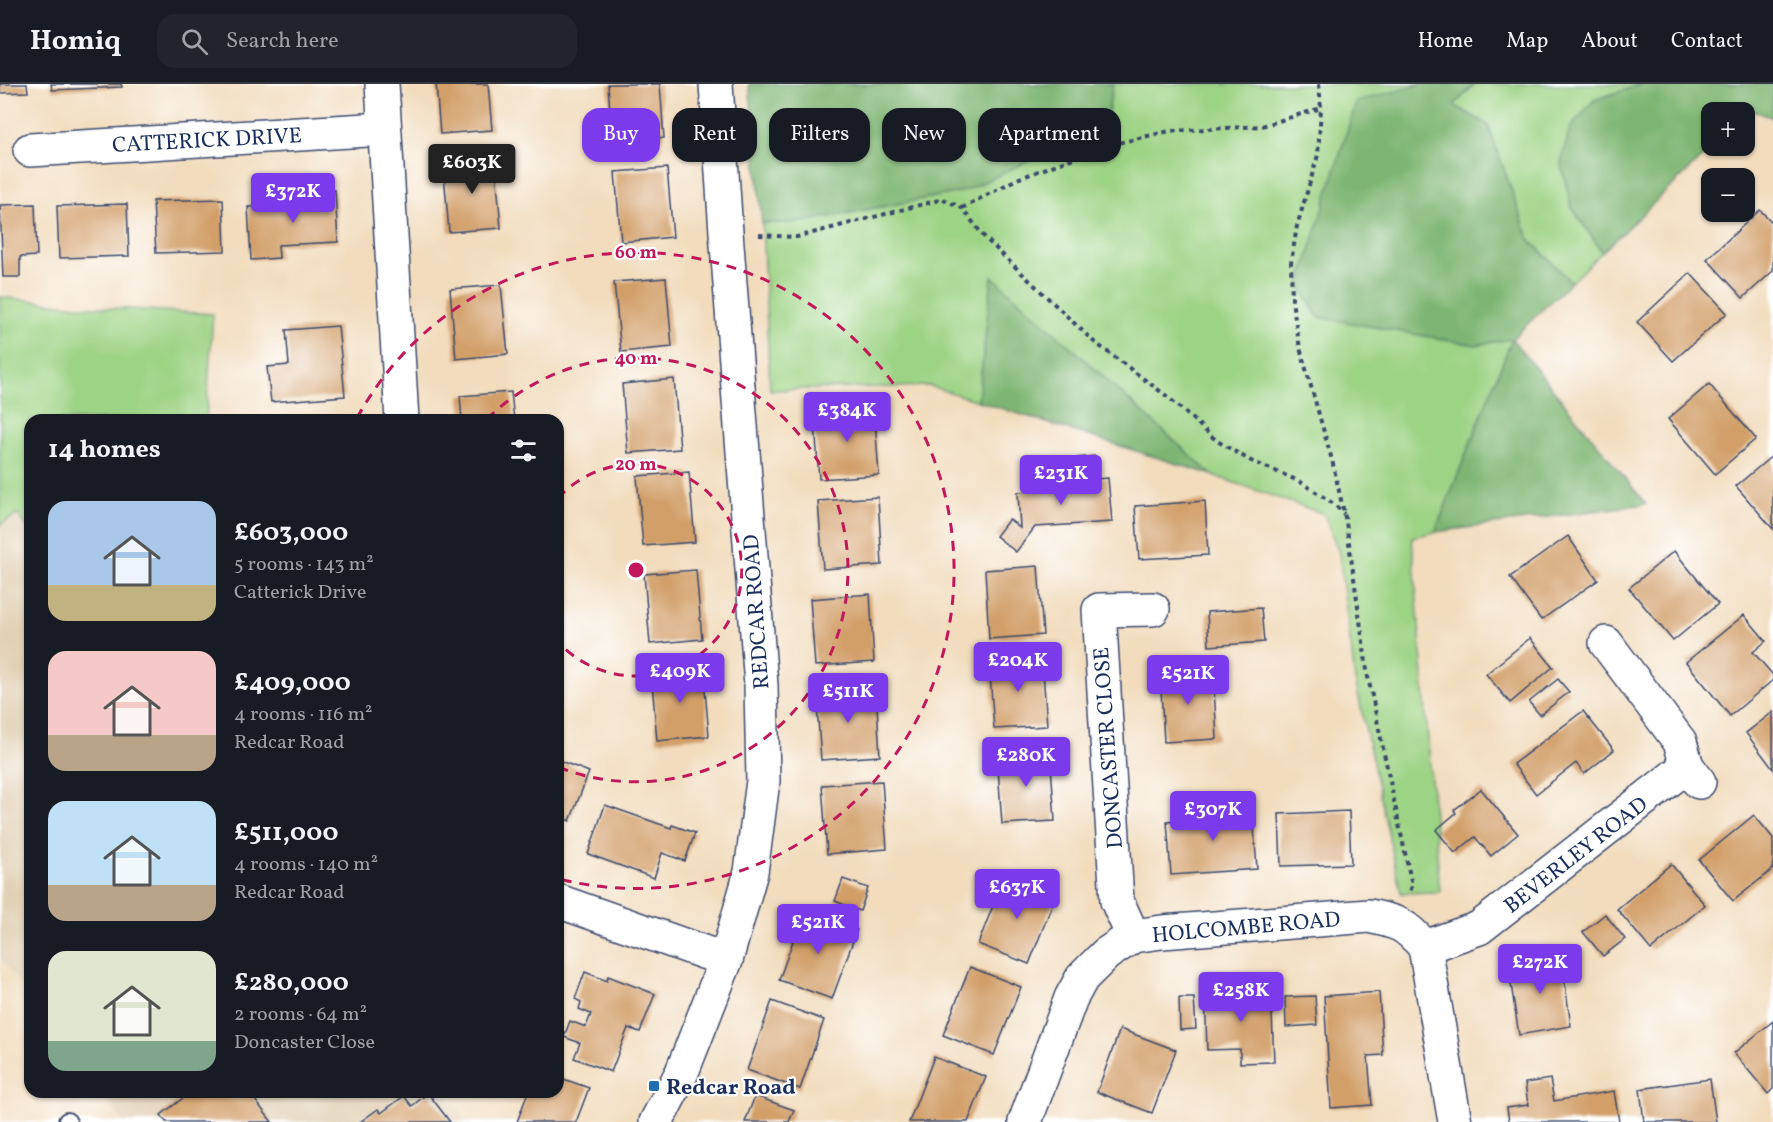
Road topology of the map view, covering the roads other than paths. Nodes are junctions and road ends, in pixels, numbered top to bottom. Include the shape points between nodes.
1 (382, 84) edge
2 (716, 84) edge
3 (384, 129) junction
4 (30, 150) dead end
5 (402, 414) edge
6 (1153, 609) dead end
7 (1606, 643) dead end
8 (564, 903) edge
9 (1133, 936) junction
10 (1414, 936) junction
11 (726, 960) junction
12 (656, 1122) edge
13 (1025, 1122) edge
14 (1455, 1122) edge

1 - 3 street
2 - 11 street, REDCAR ROAD via 761,684 763,782 751,872
3 - 4 street, CATTERICK DRIVE
3 - 5 street
6 - 9 street, DONCASTER CLOSE via 1099,610 1117,901
7 - 10 street, BEVERLEY ROAD via 1680,742 1693,774 1479,928
8 - 11 street
9 - 10 street, HOLCOMBE ROAD via 1369,916 1396,922
9 - 13 street, HOLCOMBE ROAD via 1106,954 1082,978
10 - 14 street
11 - 12 street, REDCAR ROAD via 682,1072

